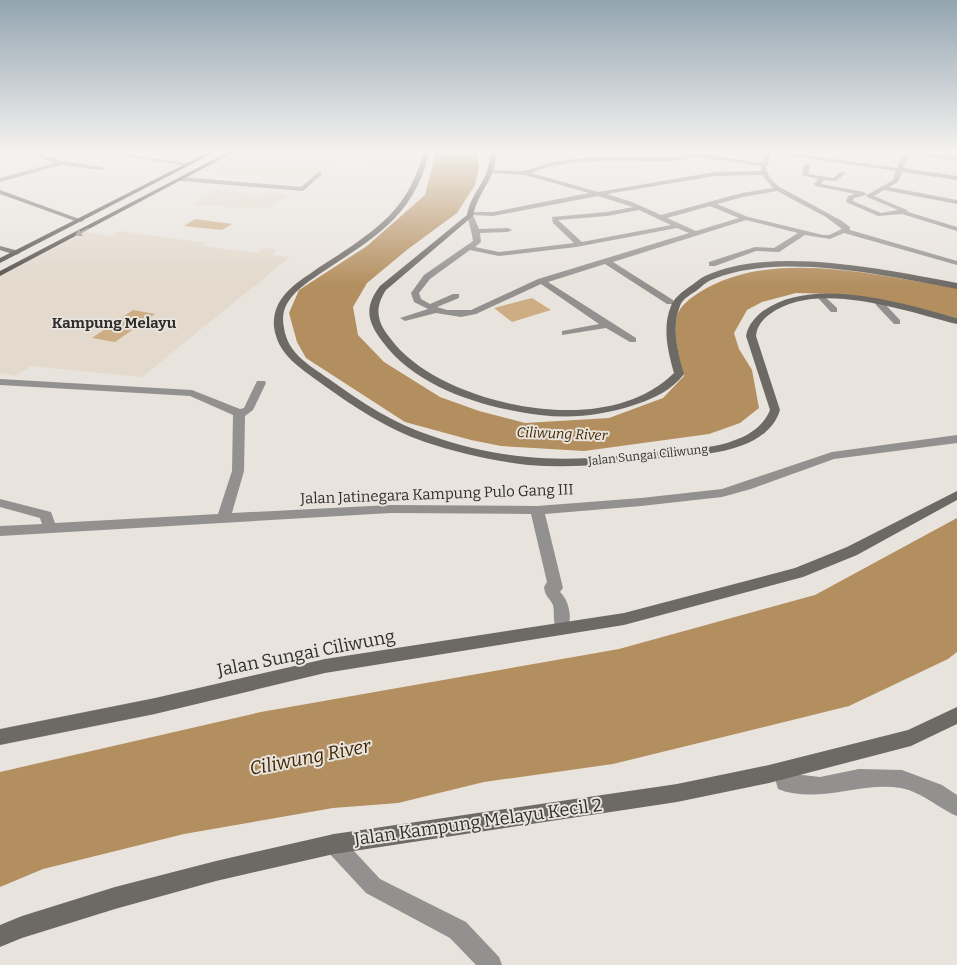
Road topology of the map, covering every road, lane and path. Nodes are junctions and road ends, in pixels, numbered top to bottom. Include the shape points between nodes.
1 (11, 196) edge
2 (127, 196) edge
3 (149, 196) edge
4 (410, 196) edge
5 (479, 196) edge
6 (587, 196) edge
7 (604, 196) edge
8 (736, 196) edge
9 (790, 196) edge
10 (856, 196) edge
11 (869, 196) edge
12 (925, 196) edge
13 (957, 202) edge
14 (711, 204) junction
15 (642, 208) junction
16 (902, 212) junction
17 (470, 214) junction
18 (659, 218) junction
19 (746, 218) junction
20 (80, 221) junction
21 (676, 226) junction
22 (957, 229) edge
23 (508, 230) dead end
24 (476, 231) junction
25 (844, 231) junction
26 (804, 232) junction
27 (696, 234) junction
28 (830, 237) junction
29 (580, 244) junction
30 (824, 245) dead end
31 (0, 248) edge
32 (470, 248) junction
33 (16, 254) junction
34 (0, 261) edge
35 (608, 262) junction
36 (957, 262) edge
37 (712, 264) dead end
38 (0, 274) edge
39 (541, 281) junction
40 (957, 286) edge
41 (456, 296) dead end
42 (821, 296) junction
43 (670, 302) dead end
44 (879, 303) junction
45 (432, 309) junction
46 (834, 310) dead end
47 (449, 314) junction
48 (405, 318) dead end
49 (957, 321) edge
50 (897, 322) dead end
51 (462, 325) dead end
52 (607, 325) junction
53 (565, 333) dead end
54 (633, 340) dead end
55 (0, 382) edge
56 (261, 383) dead end
57 (239, 414) junction
58 (957, 439) edge
59 (957, 495) edge
60 (0, 503) edge
61 (537, 510) junction
62 (224, 517) junction
63 (50, 529) junction
64 (0, 531) edge
65 (562, 625) dead end
66 (957, 715) edge
67 (0, 737) edge
68 (785, 782) dead end
69 (957, 806) edge
70 (334, 844) junction
71 (0, 936) edge
72 (491, 965) edge

1 - 20 street
2 - 20 main road
3 -> 38 main road
4 - 42 street, Jalan Sungai Ciliwung via 392,217 358,245 296,288 281,307 278,319 283,344 297,361 367,412 425,438 481,453 541,462 595,463 723,447 749,438 770,421 775,410 752,342 751,332 756,322 772,306 797,298
5 - 17 street
6 - 17 street via 494,214
7 - 15 street
8 - 14 street
9 - 25 street via 845,226 848,229
10 - 16 street via 848,201 880,215
11 - 16 street via 905,211
12 - 13 street
14 - 18 street
14 - 19 street
15 - 18 street
15 - 29 street via 554,218 554,222
16 - 22 street
17 - 24 street
17 - 40 street via 376,296 374,324 397,354 419,370 473,396 532,410 585,414 652,395 665,387 679,374 671,324 675,305 693,285 712,276 741,268 806,264
18 - 21 street
19 - 26 street
19 - 27 street
20 - 33 main road
21 - 27 street
21 - 29 street
23 - 24 street
24 - 32 street via 478,240
25 - 28 street
25 - 36 street
26 - 28 street
26 - 37 street via 776,250 755,249
27 - 35 street
28 - 30 street
29 - 32 street via 499,254
31 - 33 street
32 - 45 street via 437,270 415,293 417,300
33 - 34 main road
35 - 39 street
35 - 43 street
39 - 47 street via 485,308
39 - 52 street
41 - 45 street
42 - 44 street, Jalan Sungai Ciliwung
42 - 46 street
44 - 49 street, Jalan Sungai Ciliwung
44 - 50 street
45 - 47 street
45 - 48 street
47 - 51 street
52 - 53 street
52 - 54 street
55 - 57 street via 195,393
56 - 57 street via 248,410
57 - 62 street via 238,472
58 - 61 street, Jalan Jatinegara Kampung Pulo Gang III via 832,456 722,493
59 - 67 street, Jalan Sungai Ciliwung via 852,551 798,573 624,619 325,666 155,706
60 - 63 street via 46,515
61 - 62 street, Jalan Jatinegara Kampung Pulo Gang III via 391,509
61 - 65 street via 556,588 551,587 552,594 560,601
62 - 63 street, Jalan Jatinegara Kampung Pulo Gang III
63 - 64 street, Jalan Jatinegara Kampung Pulo Gang III
66 - 70 street, Jalan Kampung Melayu Kecil 2 via 912,738 769,774 677,792
68 - 69 street via 820,786 859,778 902,779 935,792
70 - 71 street, Jalan Kampung Melayu Kecil 2 via 115,898 22,926
70 - 72 street via 373,886 458,930

